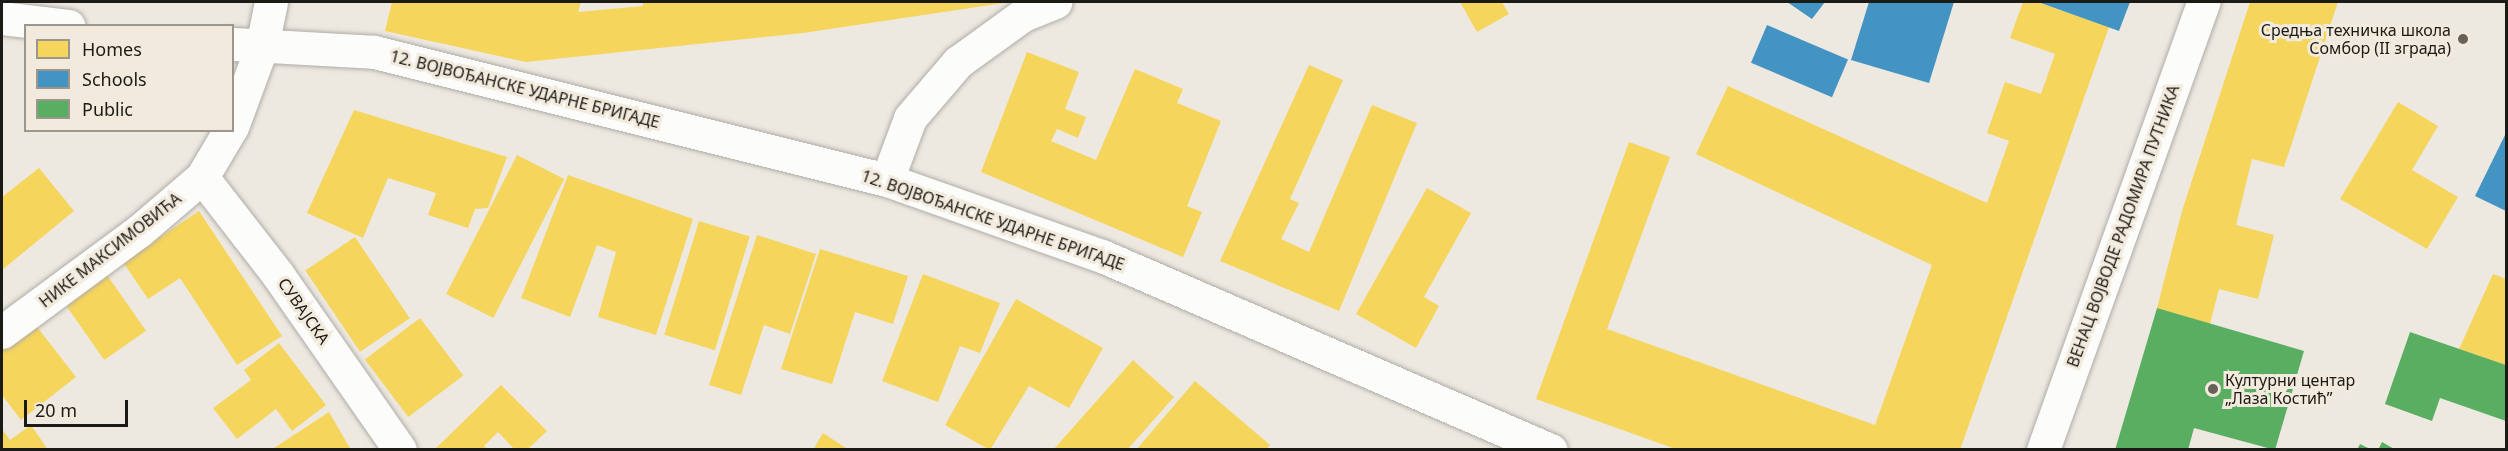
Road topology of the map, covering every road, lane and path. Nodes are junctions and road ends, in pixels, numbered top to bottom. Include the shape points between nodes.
1 (271, 2) edge
2 (1056, 2) edge
3 (2203, 2) edge
4 (2, 18) edge
5 (52, 24) edge
6 (247, 45) edge
7 (234, 116) edge
8 (229, 132) edge
9 (202, 177) junction
10 (887, 180) junction
11 (2, 332) edge
12 (400, 450) edge
13 (1551, 450) edge
14 (2043, 450) edge

1 - 6 main road
2 - 10 main road via 1023,15 958,62 910,118
3 - 14 main road, ВЕНАЦ ВОЈВОДЕ РАДОМИРА ПУТНИКА
4 - 5 main road
6 - 7 main road
6 - 10 main road, 12. ВОЈВОЂАНСКЕ УДАРНЕ БРИГАДЕ via 374,52
8 - 9 main road, НИКЕ МАКСИМОВИЋА
9 - 11 main road, НИКЕ МАКСИМОВИЋА via 139,231
9 - 12 main road, СУВАЈСКА via 278,275
10 - 13 main road, 12. ВОЈВОЂАНСКЕ УДАРНЕ БРИГАДЕ via 1102,256

